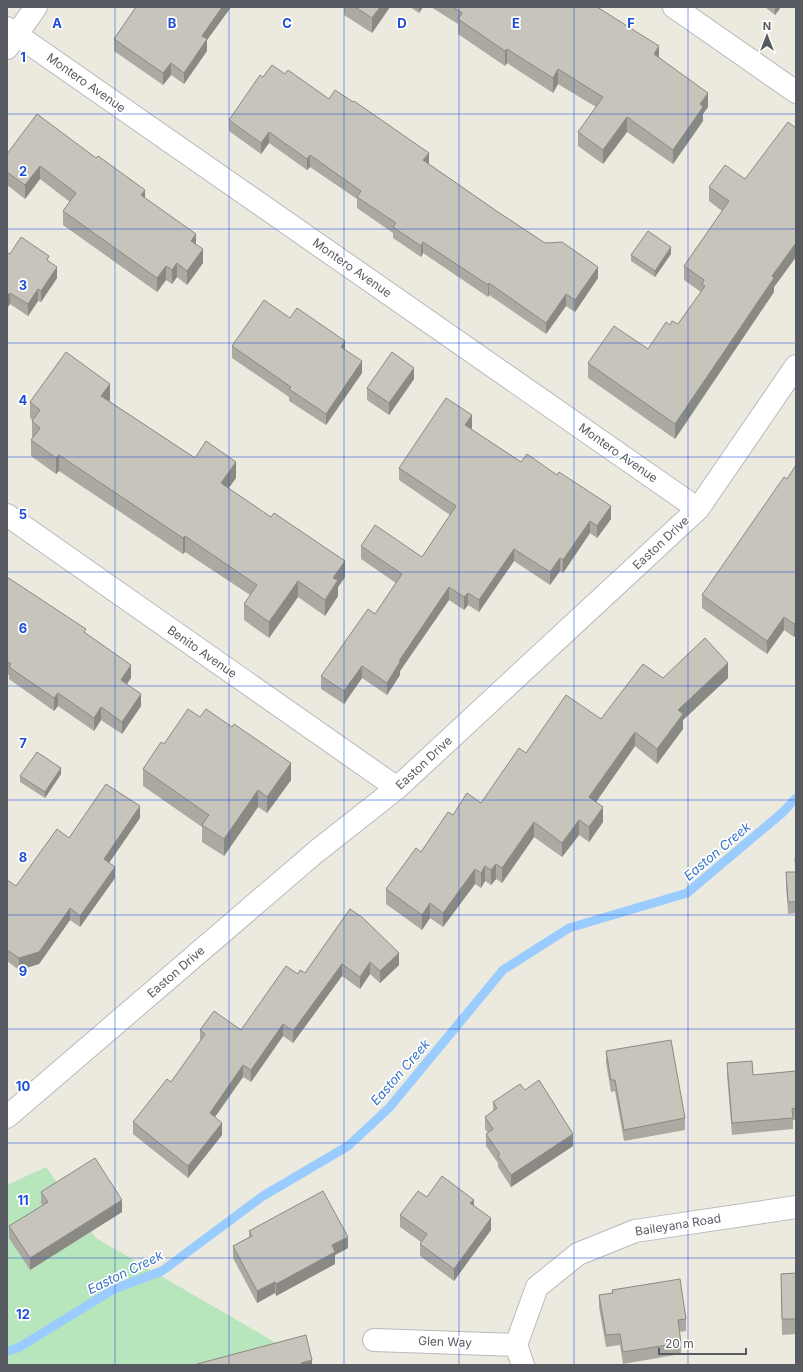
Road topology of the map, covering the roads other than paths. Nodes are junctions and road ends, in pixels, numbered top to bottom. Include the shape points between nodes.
1 (36, 7) edge
2 (674, 7) edge
3 (10, 37) edge
4 (796, 92) edge
5 (796, 366) edge
6 (698, 509) junction
7 (7, 515) edge
8 (397, 788) junction
9 (7, 1117) edge
10 (796, 1207) edge
11 (374, 1340) dead end
12 (516, 1345) junction
13 (523, 1365) edge

1 - 3 street
2 - 4 street
3 - 6 street, Montero Avenue
5 - 6 street, Easton Drive
6 - 8 street, Easton Drive
7 - 8 street, Benito Avenue
8 - 9 street, Easton Drive via 317,851
10 - 12 street, Baileyana Road via 635,1231 578,1254 537,1287
11 - 12 street, Glen Way
12 - 13 street

